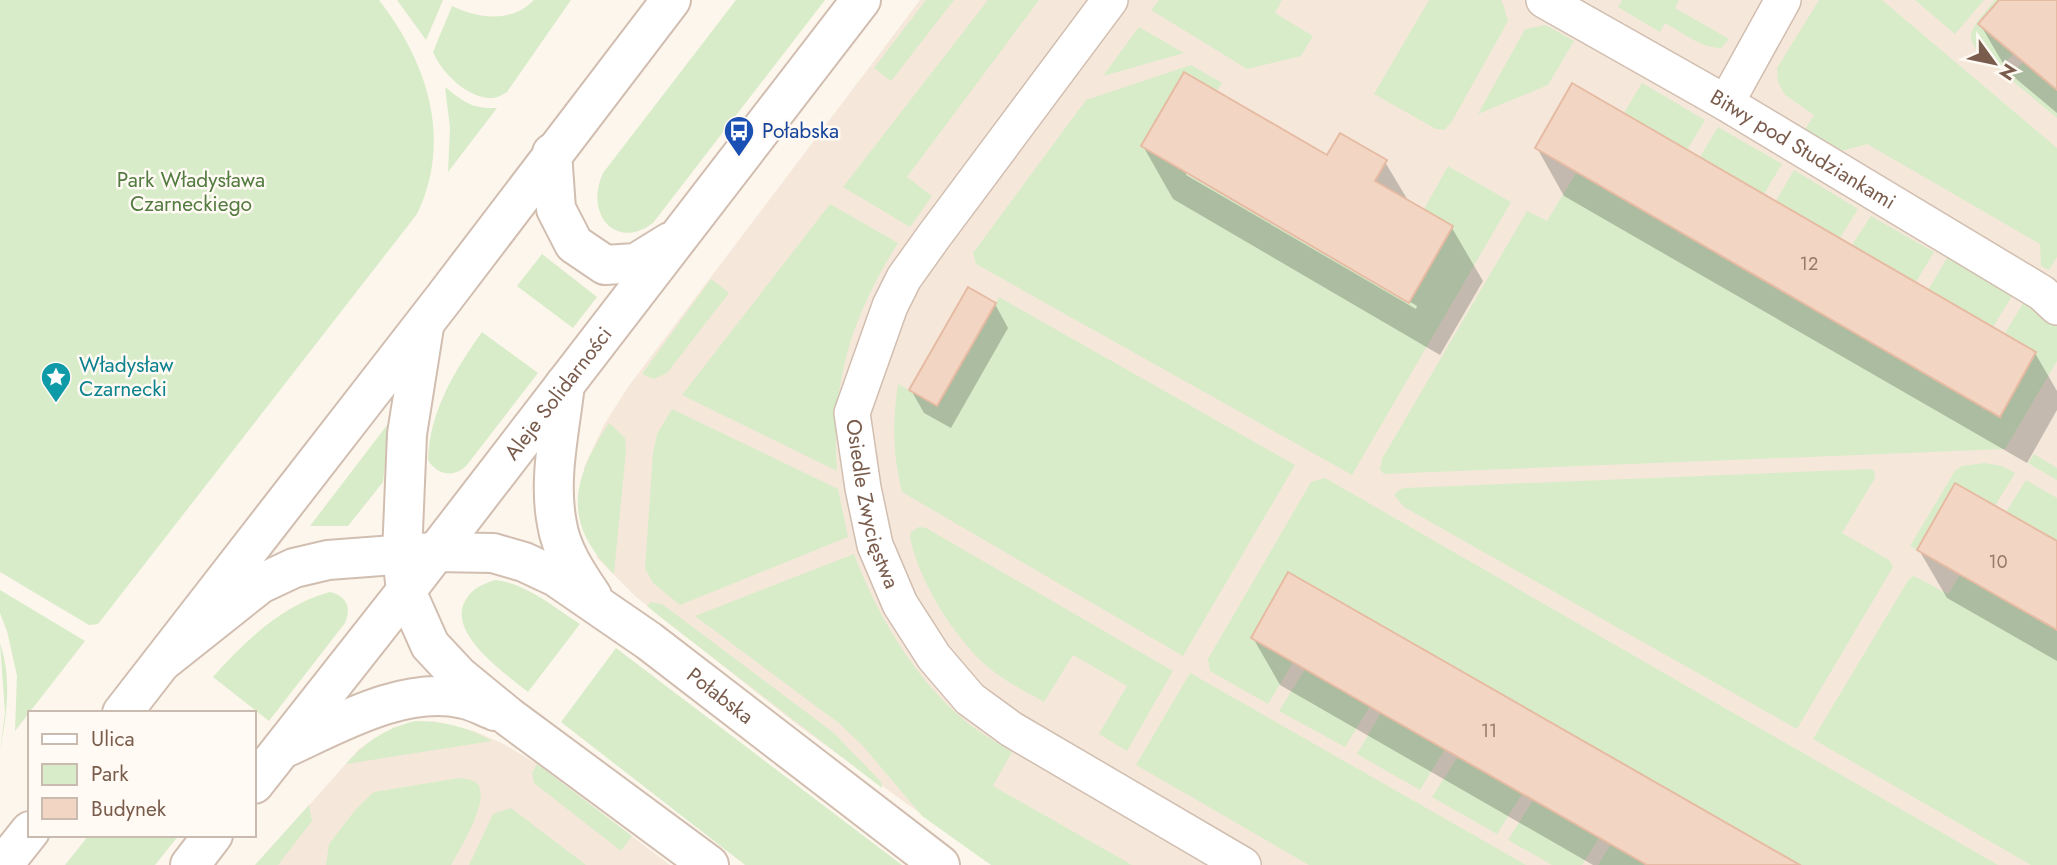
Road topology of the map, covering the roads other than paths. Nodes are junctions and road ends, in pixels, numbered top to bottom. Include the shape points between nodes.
1 (671, 0) edge
2 (861, 0) edge
3 (1110, 0) edge
4 (1544, 0) edge
5 (1783, 0) edge
6 (1726, 103) junction
7 (552, 153) junction
8 (677, 238) junction
9 (2057, 307) edge
10 (425, 321) junction
11 (565, 384) junction
12 (414, 566) junction
13 (597, 604) junction
14 (163, 660) junction
15 (124, 711) edge
16 (509, 717) junction
17 (282, 749) junction
18 (256, 781) edge
19 (28, 834) edge
20 (211, 837) edge
21 (3, 865) edge
22 (190, 865) edge
23 (709, 865) edge
24 (940, 865) edge
25 (1243, 865) edge

1 - 7 street
2 - 8 street, Aleje Solidarności
3 - 25 street, Osiedle Zwycięstwa via 904,278 852,413 863,488 875,545 900,604 934,657 970,699 997,720
4 - 6 street, Bitwy pod Studziankami
5 - 6 street
6 - 9 street, Bitwy pod Studziankami via 2042,293
7 - 8 street via 556,209 574,244 605,265 636,263
7 - 10 street
8 - 11 street, Aleje Solidarności
10 - 12 street via 407,434
10 - 14 street
11 - 12 street, Aleje Solidarności
11 - 13 street via 554,484 557,525 572,566
12 - 13 street, Połabska via 493,553 556,577
12 - 14 street, Połabska via 328,560 294,568 260,584
12 - 16 street via 430,645
12 - 17 street, Aleje Solidarności
13 - 24 street, Połabska
14 - 15 street
16 - 17 street via 464,698 406,699 368,709
16 - 23 street
17 - 18 street, Aleje Solidarności
19 - 21 street
20 - 22 street

